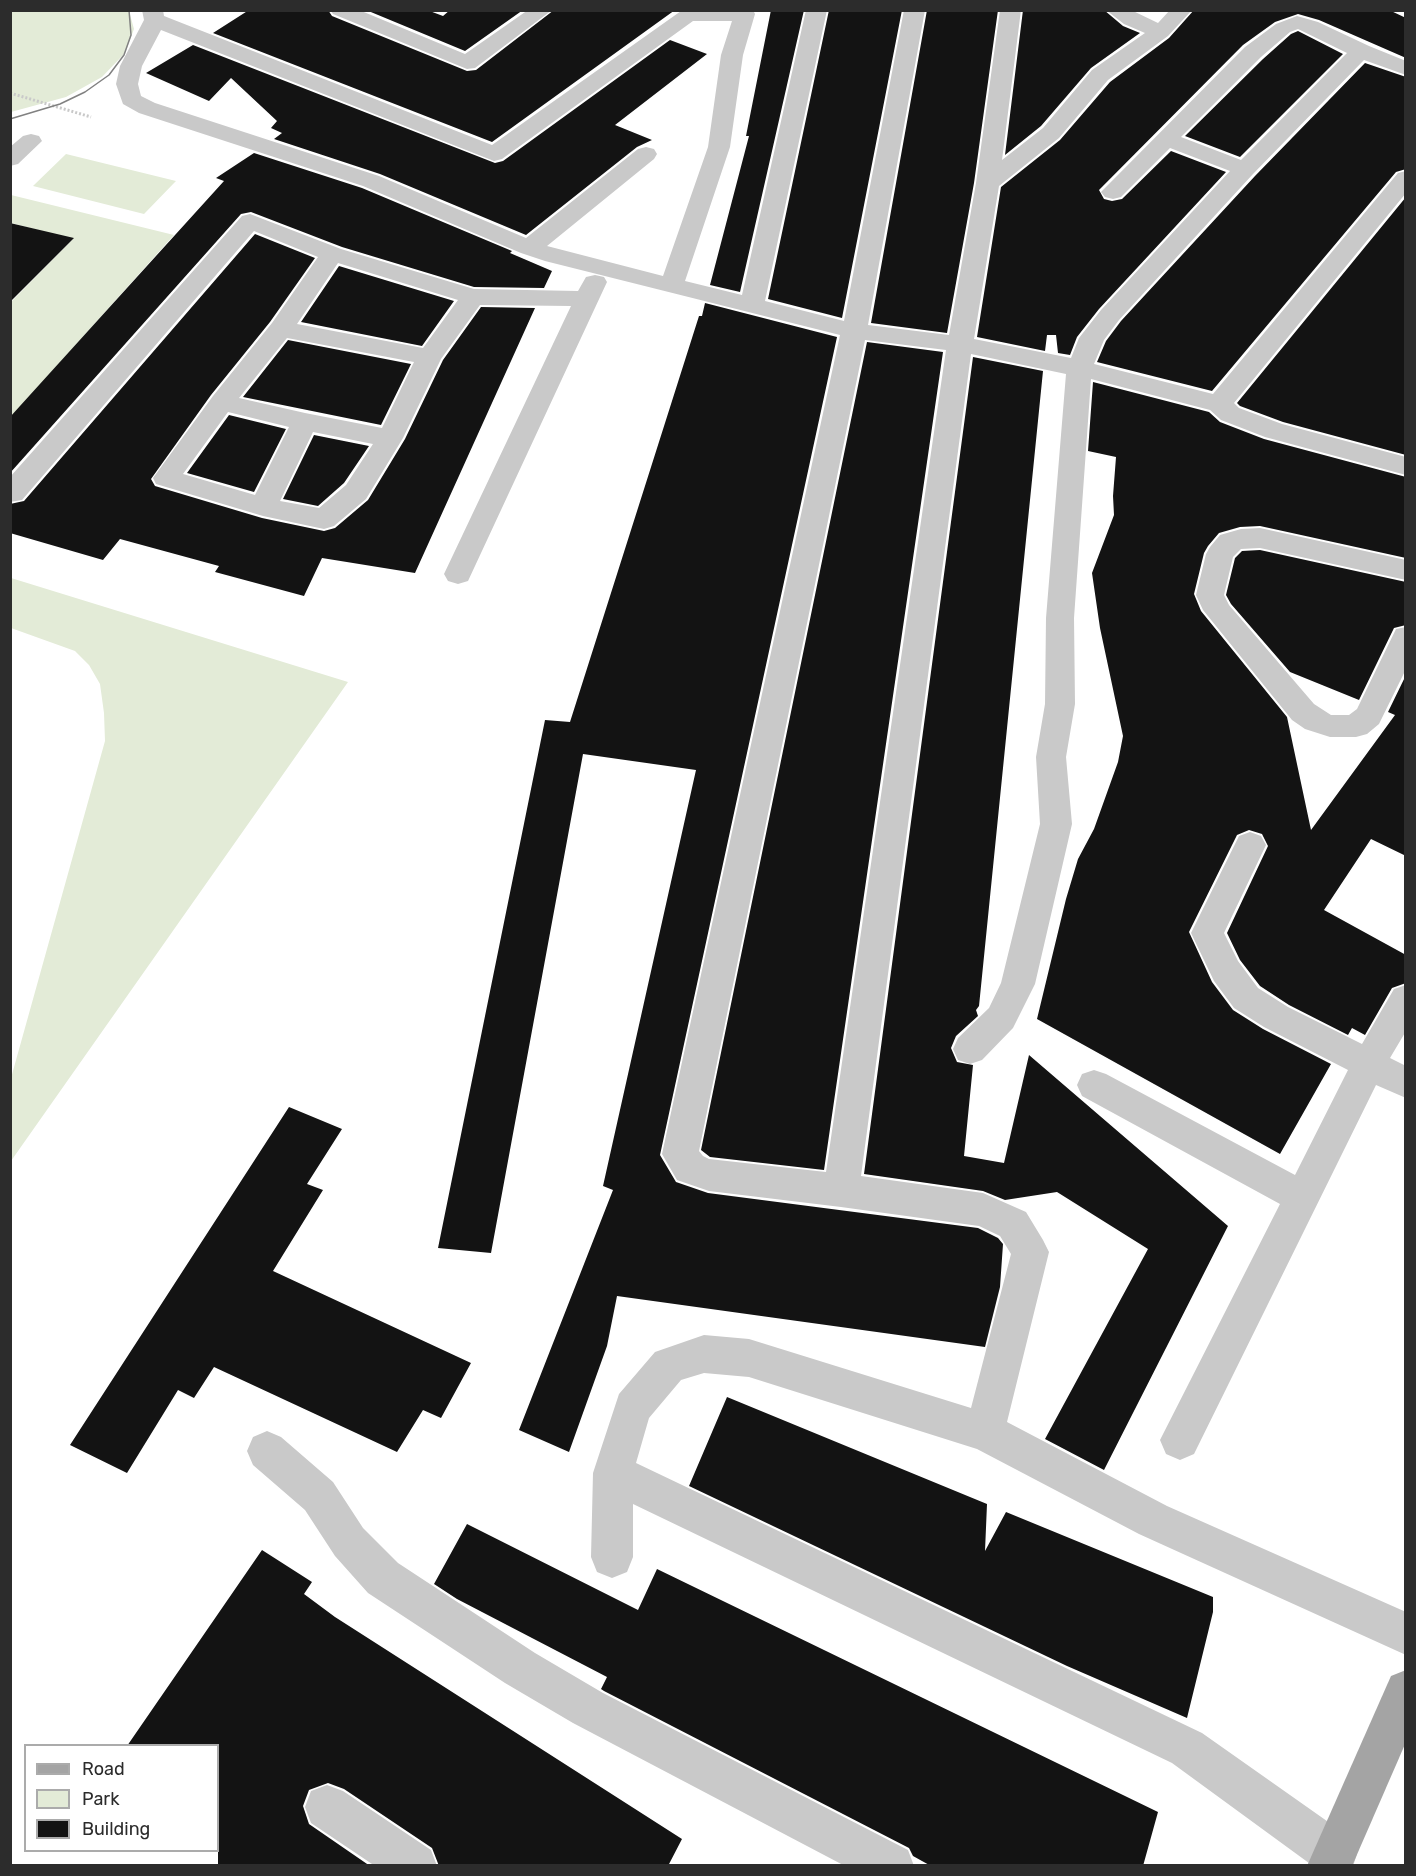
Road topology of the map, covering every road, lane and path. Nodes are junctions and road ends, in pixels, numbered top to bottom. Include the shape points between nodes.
1 (340, 10) edge
2 (542, 10) edge
3 (817, 10) edge
4 (915, 10) edge
5 (1011, 10) edge
6 (1116, 10) edge
7 (1182, 10) edge
8 (746, 12) edge
9 (153, 15) edge
10 (1161, 32) junction
11 (1361, 51) junction
12 (1406, 69) edge
13 (10, 93) edge
14 (91, 117) dead end
15 (1166, 139) junction
16 (31, 141) dead end
17 (646, 154) dead end
18 (10, 159) edge
19 (1245, 169) junction
20 (1406, 178) edge
21 (988, 183) junction
22 (1113, 192) dead end
23 (530, 248) junction
24 (332, 254) junction
25 (603, 267) junction
26 (672, 285) junction
27 (473, 297) junction
28 (586, 299) junction
29 (752, 304) junction
30 (281, 329) junction
31 (854, 331) junction
32 (960, 344) junction
33 (429, 357) junction
34 (1079, 368) junction
35 (222, 402) junction
36 (1219, 404) junction
37 (305, 422) junction
38 (390, 438) junction
39 (1406, 466) edge
40 (12, 493) edge
41 (263, 507) junction
42 (1406, 570) edge
43 (458, 574) dead end
44 (1406, 637) edge
45 (1250, 845) dead end
46 (1406, 999) edge
47 (970, 1049) dead end
48 (1369, 1064) junction
49 (1406, 1083) edge
50 (1094, 1085) dead end
51 (841, 1190) junction
52 (1301, 1197) junction
53 (986, 1432) junction
54 (1180, 1440) dead end
55 (267, 1451) dead end
56 (613, 1473) junction
57 (612, 1557) dead end
58 (1406, 1634) edge
59 (1406, 1691) edge
60 (327, 1807) dead end
61 (1332, 1860) edge
62 (415, 1866) edge
63 (892, 1866) edge

1 - 2 lane via 467,63
3 - 29 lane
4 - 31 lane
5 - 21 lane
6 - 10 lane
7 - 10 lane
8 - 9 lane via 688,15 494,154
8 - 26 lane via 732,55 719,147
9 - 23 lane via 128,75 131,99 137,104 371,181
10 - 21 lane via 1100,75 1051,133
11 - 12 lane
11 - 15 lane via 1311,26 1297,22 1283,28 1253,52
11 - 19 lane
13 - 14 path
15 - 19 lane
15 - 22 lane
16 - 18 lane
17 - 23 lane
19 - 34 lane via 1110,315 1092,338
20 - 36 lane
21 - 32 lane
23 - 25 lane
24 - 27 lane
24 - 30 lane
24 - 40 lane via 250,221
25 - 26 lane
25 - 28 lane
26 - 29 lane
27 - 28 lane
27 - 33 lane
28 - 43 lane
29 - 31 lane
30 - 33 lane
30 - 35 lane
31 - 32 lane
31 - 51 lane via 680,1154 690,1167 709,1175
32 - 34 lane
32 - 51 lane
33 - 38 lane
34 - 36 lane
34 - 47 lane via 1060,618 1060,704 1051,757 1056,824 1018,984 1001,1018
35 - 37 lane
35 - 41 lane via 166,478
36 - 39 lane via 1230,414 1274,431
37 - 38 lane
37 - 41 lane
38 - 41 lane via 356,492 324,519
42 - 44 lane via 1260,538 1241,538 1230,542 1220,554 1210,595 1218,610 1303,712 1330,726 1356,726 1368,716
45 - 48 lane via 1207,933 1226,971 1246,998
46 - 48 lane
48 - 49 lane
48 - 52 lane
50 - 52 lane
51 - 53 lane via 983,1210 1013,1224 1030,1252
52 - 54 lane
53 - 56 lane via 749,1358 704,1354 669,1365 633,1408
53 - 58 lane via 1153,1520
55 - 63 lane via 320,1496 349,1542 383,1578 588,1708
56 - 57 lane
56 - 61 lane via 1187,1748
59 - 61 main road
60 - 62 lane

